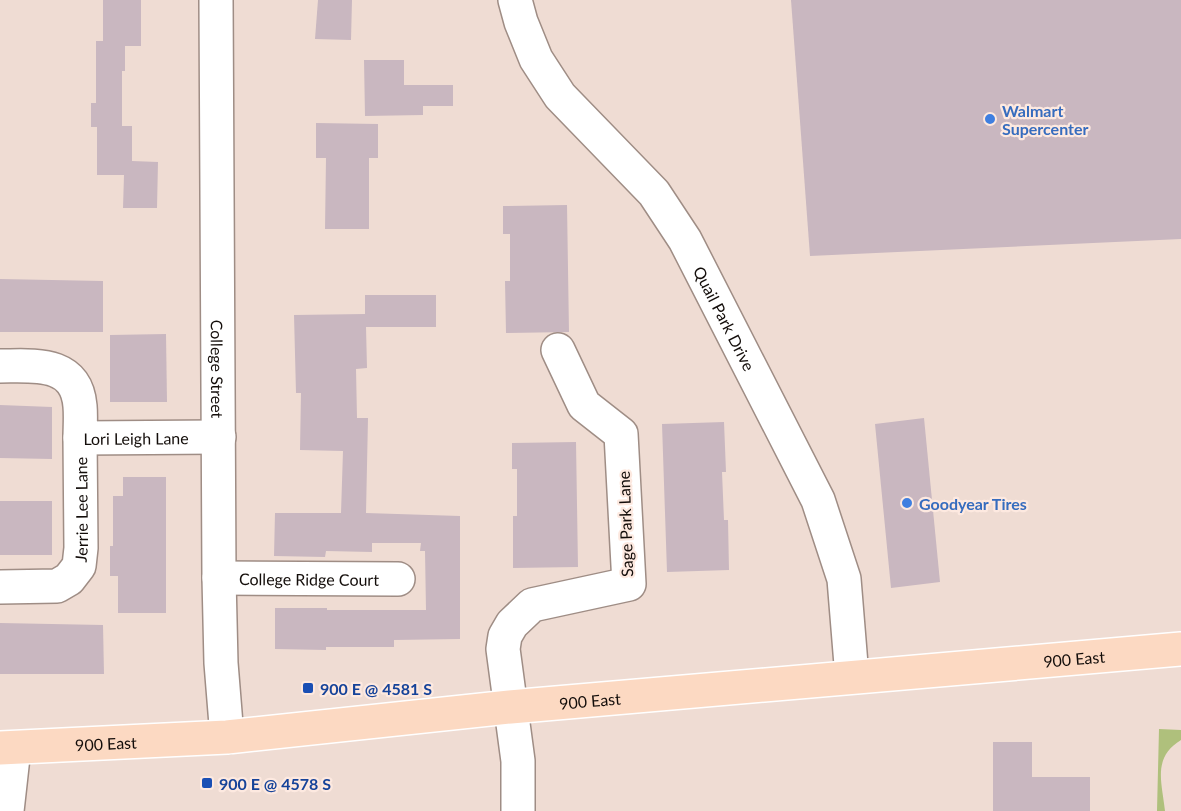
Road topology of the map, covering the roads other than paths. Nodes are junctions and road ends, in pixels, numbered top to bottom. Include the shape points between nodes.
1 (216, 0) edge
2 (515, 0) edge
3 (558, 350) dead end
4 (0, 366) edge
5 (219, 437) junction
6 (80, 438) junction
7 (219, 578) junction
8 (398, 579) dead end
9 (0, 587) edge
10 (1181, 649) edge
11 (852, 677) junction
12 (510, 707) junction
13 (227, 737) junction
14 (7, 748) edge
15 (7, 811) edge
16 (518, 811) edge

1 - 5 street, College Street
2 - 11 street, Quail Park Drive via 536,59 560,96 654,193 685,240 818,500 844,579
3 - 12 street, Sage Park Lane via 584,405 621,434 630,584 532,605 512,624 503,649
4 - 6 street, Lori Leigh Lane via 58,369 73,384 80,404
5 - 6 street, Lori Leigh Lane
5 - 7 street, College Street
6 - 9 street, Jerrie Lee Lane via 79,567 57,586
7 - 8 street, College Ridge Court
7 - 13 street, College Street
10 - 11 main road, 900 East
11 - 12 main road, 900 East
12 - 13 main road, 900 East
12 - 16 street via 518,761
13 - 14 main road, 900 East
14 - 15 street

